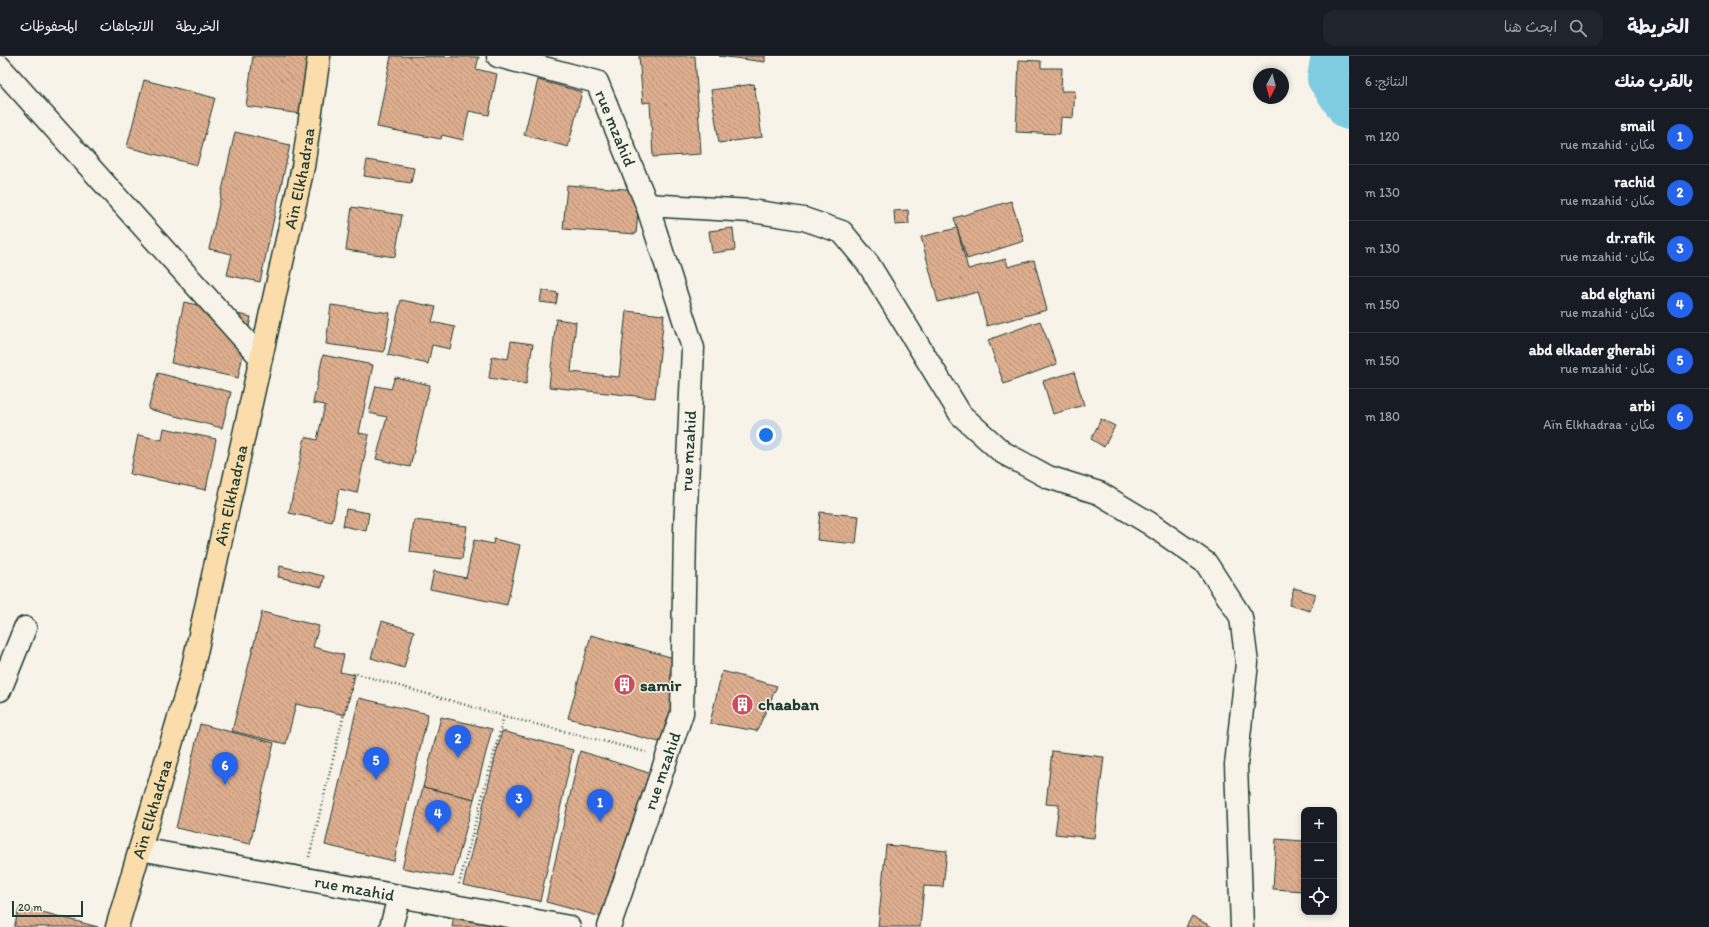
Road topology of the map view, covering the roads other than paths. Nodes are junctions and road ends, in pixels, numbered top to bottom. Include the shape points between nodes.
1 (318, 56) edge
2 (498, 56) edge
3 (0, 67) edge
4 (647, 205) junction
5 (261, 358) junction
6 (25, 628) dead end
7 (0, 690) edge
8 (140, 850) junction
9 (399, 896) junction
10 (117, 927) edge
11 (392, 927) edge
12 (570, 927) edge
13 (609, 927) edge
14 (1242, 927) edge

1 - 5 main road, Aïn Elkhadraa via 303,166
2 - 4 street, rue mzahid via 597,82
3 - 5 street
4 - 13 street, rue mzahid via 693,348 684,530 682,713
4 - 14 street via 751,211 804,219 842,232 869,265 961,415 1002,452 1048,477 1099,493 1149,523 1206,563 1241,617 1247,663 1236,765
5 - 8 main road, Aïn Elkhadraa via 190,680
6 - 7 street
8 - 9 street, rue mzahid
8 - 10 main road, Aïn Elkhadraa
9 - 11 street
9 - 12 street, rue mzahid

